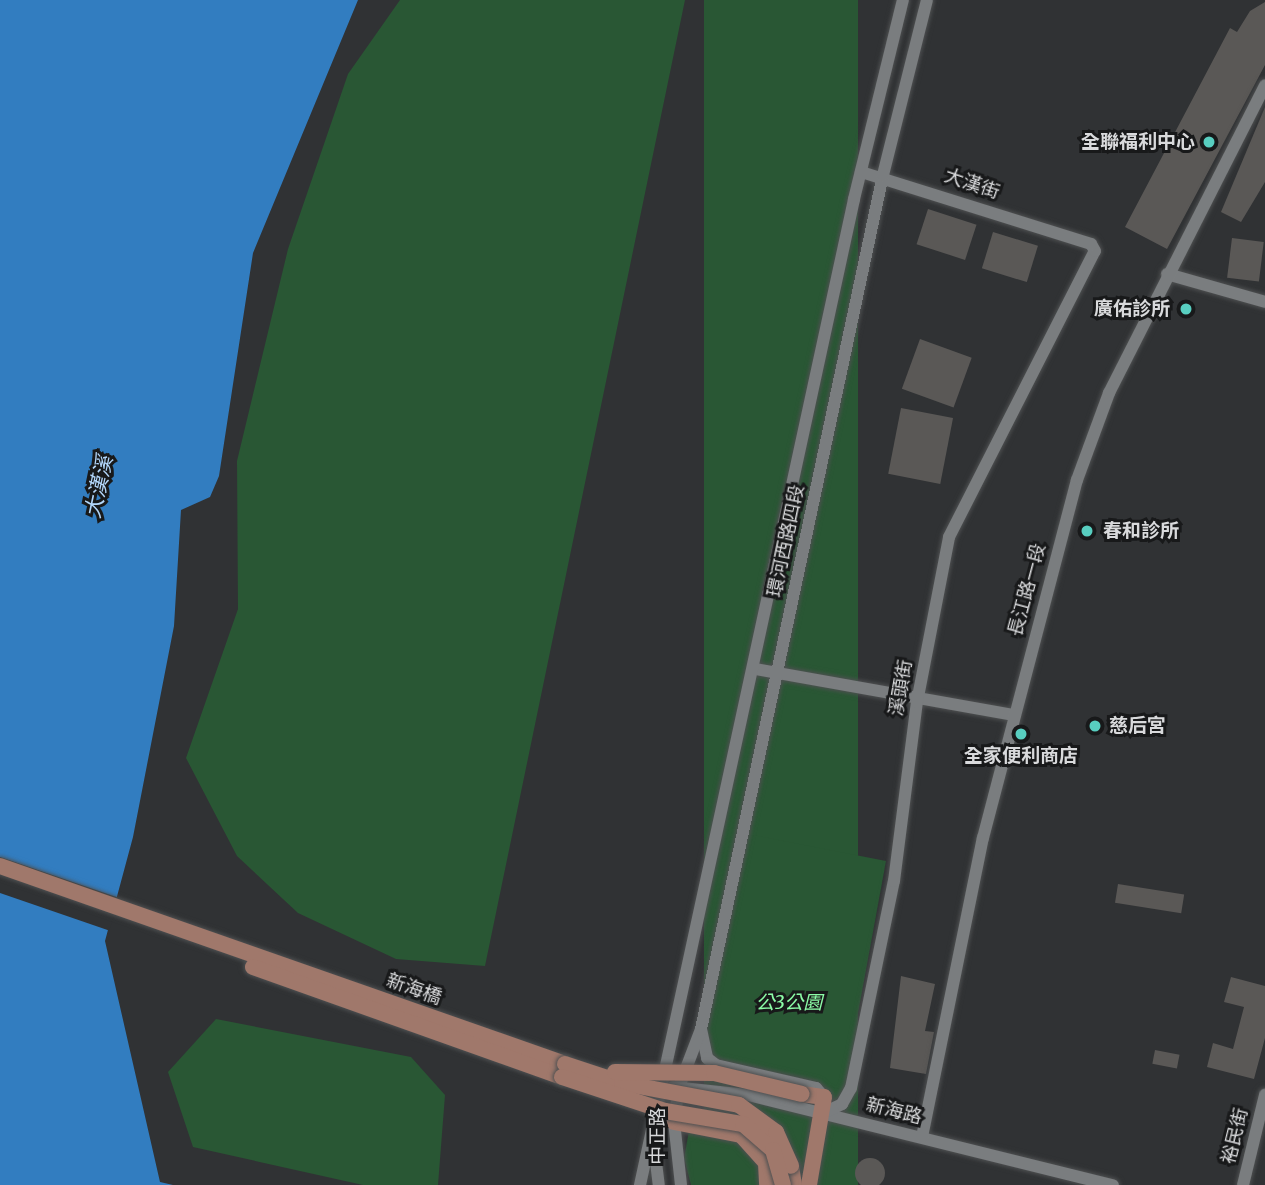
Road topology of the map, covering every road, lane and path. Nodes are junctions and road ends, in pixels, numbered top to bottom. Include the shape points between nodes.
1 (903, 0) edge
2 (927, 0) edge
3 (1265, 85) edge
4 (861, 172) junction
5 (883, 175) junction
6 (1070, 237) joint
7 (1167, 274) junction
8 (1265, 302) edge
9 (755, 668) junction
10 (778, 674) junction
11 (917, 702) junction
12 (1014, 715) junction
13 (0, 866) edge
14 (0, 877) edge
15 (701, 1029) junction
16 (565, 1064) junction
17 (664, 1087) junction
18 (679, 1087) junction
19 (1265, 1095) edge
20 (824, 1105) junction
21 (674, 1122) junction
22 (922, 1137) junction
23 (653, 1142) junction
24 (640, 1185) edge
25 (659, 1185) edge
26 (681, 1185) edge
27 (767, 1185) edge
28 (783, 1185) edge
29 (793, 1185) edge
30 (809, 1185) edge
31 (1113, 1185) edge
32 (1243, 1185) edge

1 - 4 street, 環河西路四段
2 - 5 street, 環河西路四段
3 - 7 street, 長江路一段
4 - 5 street, 大漢街
4 - 9 street, 環河西路四段
5 - 6 street, 大漢街
5 - 10 street, 環河西路四段
6 - 11 street, 溪頭街 via 1095,248 949,537
7 - 8 street
7 - 12 street, 長江路一段 via 1109,393 1080,471
9 - 10 street
9 - 17 street, 環河西路四段
10 - 11 street
10 - 15 street, 環河西路四段
11 - 12 street
11 - 20 street, 溪頭街 via 894,881 851,1088 842,1104
12 - 22 street, 長江路一段
13 - 16 main road, 新海橋
14 - 28 main road, 新海橋, bridge via 595,1092 743,1124 773,1150
15 - 18 street, 環河西路四段
15 - 20 street via 703,1049 716,1065 816,1088
16 - 20 main road, bridge via 628,1075 714,1073 802,1094
16 - 29 main road, 新海橋, bridge via 622,1083 738,1105 776,1132 791,1166
17 - 18 street, 新海路
17 - 23 street, 環河西路四段
18 - 20 street, 新海路
18 - 21 street, 中正路
19 - 32 street, 裕民街
20 - 22 street, 新海路
20 - 30 main road
21 - 26 street, 中正路
21 - 27 main road via 741,1135 766,1163
22 - 31 street, 新海路
23 - 24 street
23 - 25 street, 中正路

